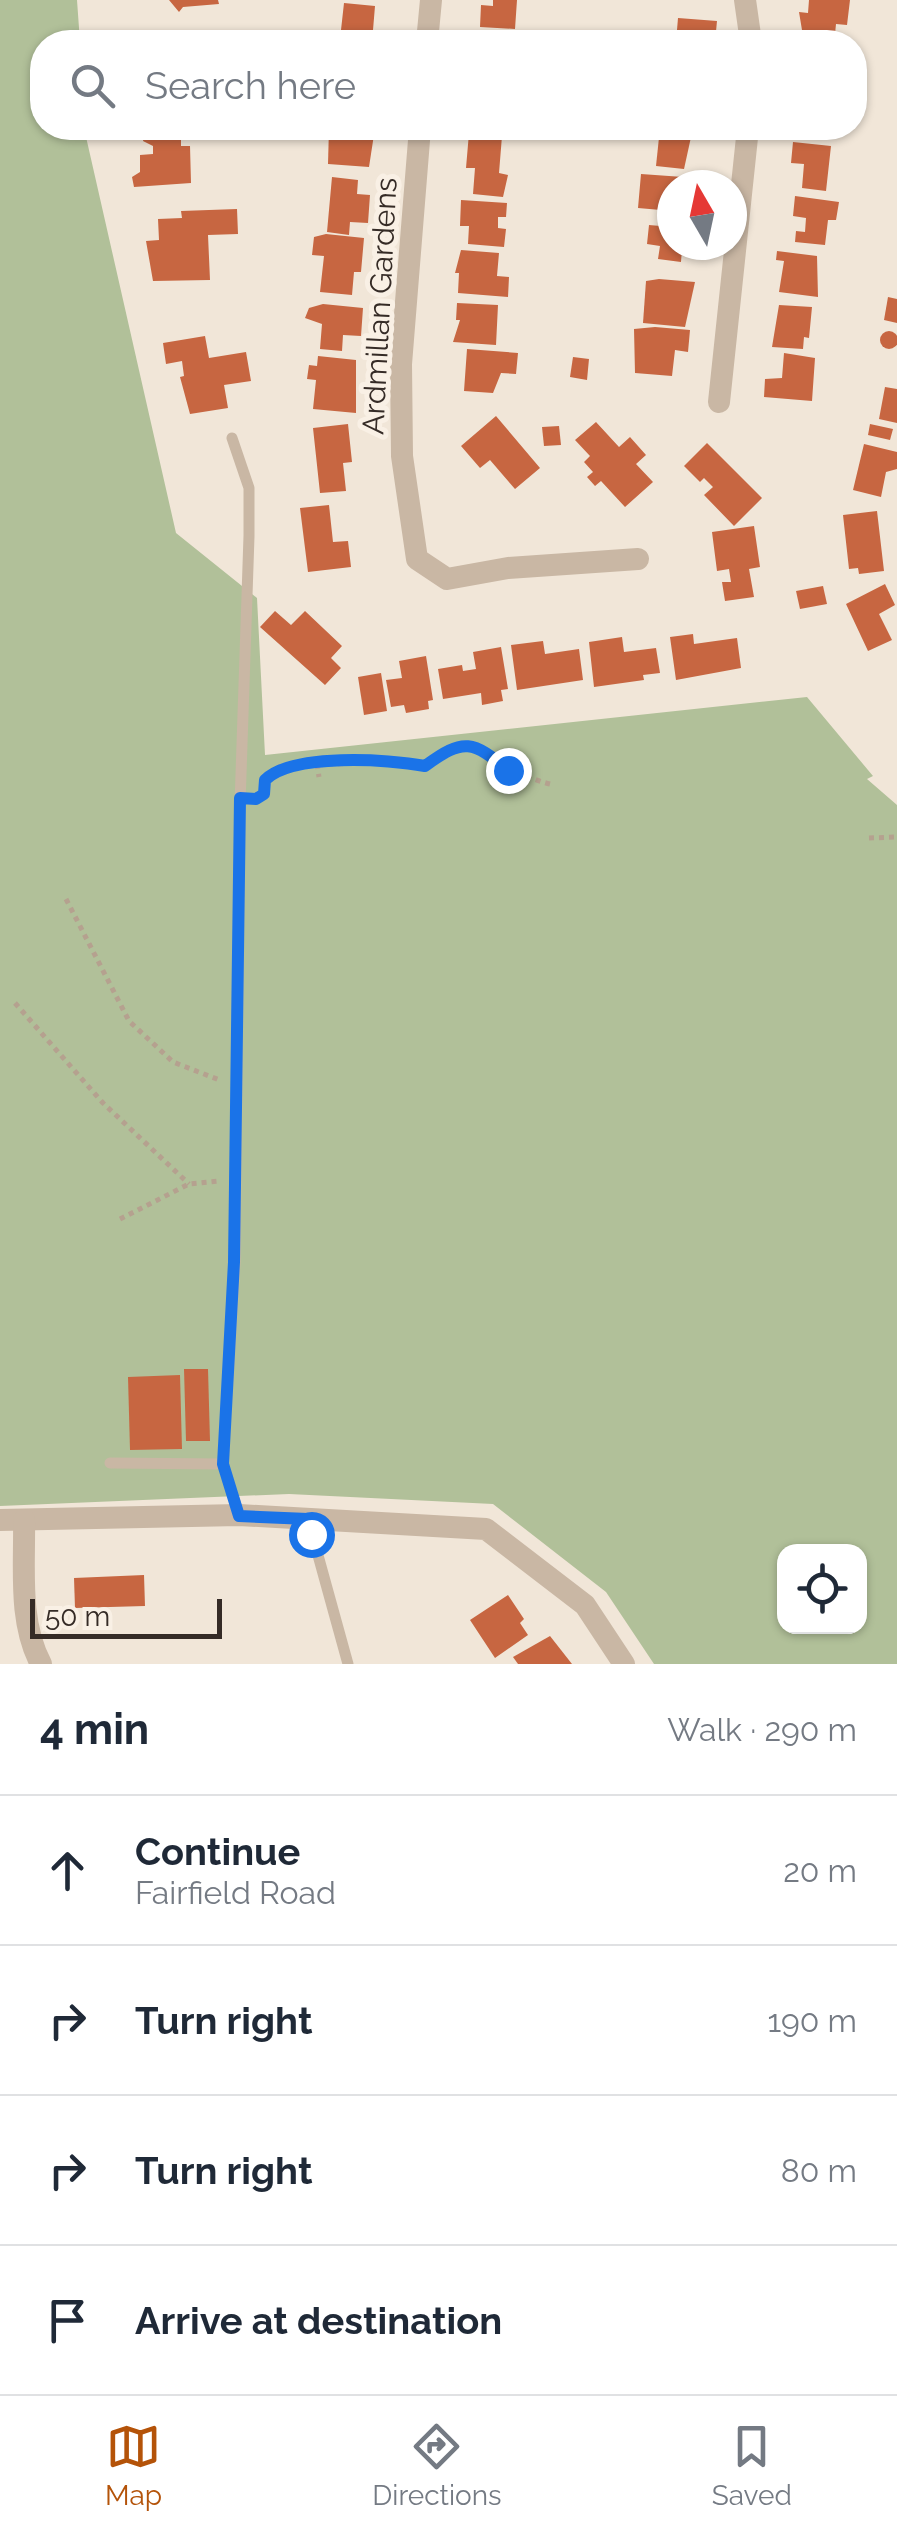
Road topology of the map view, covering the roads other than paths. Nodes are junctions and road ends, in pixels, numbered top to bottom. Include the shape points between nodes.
1 (430, 0) edge
2 (746, 0) edge
3 (428, 30) edge
4 (750, 30) edge
5 (419, 140) edge
6 (747, 140) edge
7 (719, 402) dead end
8 (232, 438) dead end
9 (638, 559) dead end
10 (110, 1463) dead end
11 (223, 1464) junction
12 (239, 1516) junction
13 (308, 1519) junction
14 (0, 1520) edge
15 (24, 1520) junction
16 (41, 1664) edge
17 (348, 1664) edge
18 (624, 1664) edge

1 - 3 street
2 - 4 street
5 - 9 street, Ardmillan Gardens via 401,364 402,456 417,559 447,579
6 - 7 street
8 - 11 lane via 249,488 236,1178
10 - 11 lane
11 - 12 lane
12 - 13 street
12 - 15 street
13 - 17 lane
13 - 18 street via 486,1528 584,1605
14 - 15 street
15 - 16 street via 26,1617

